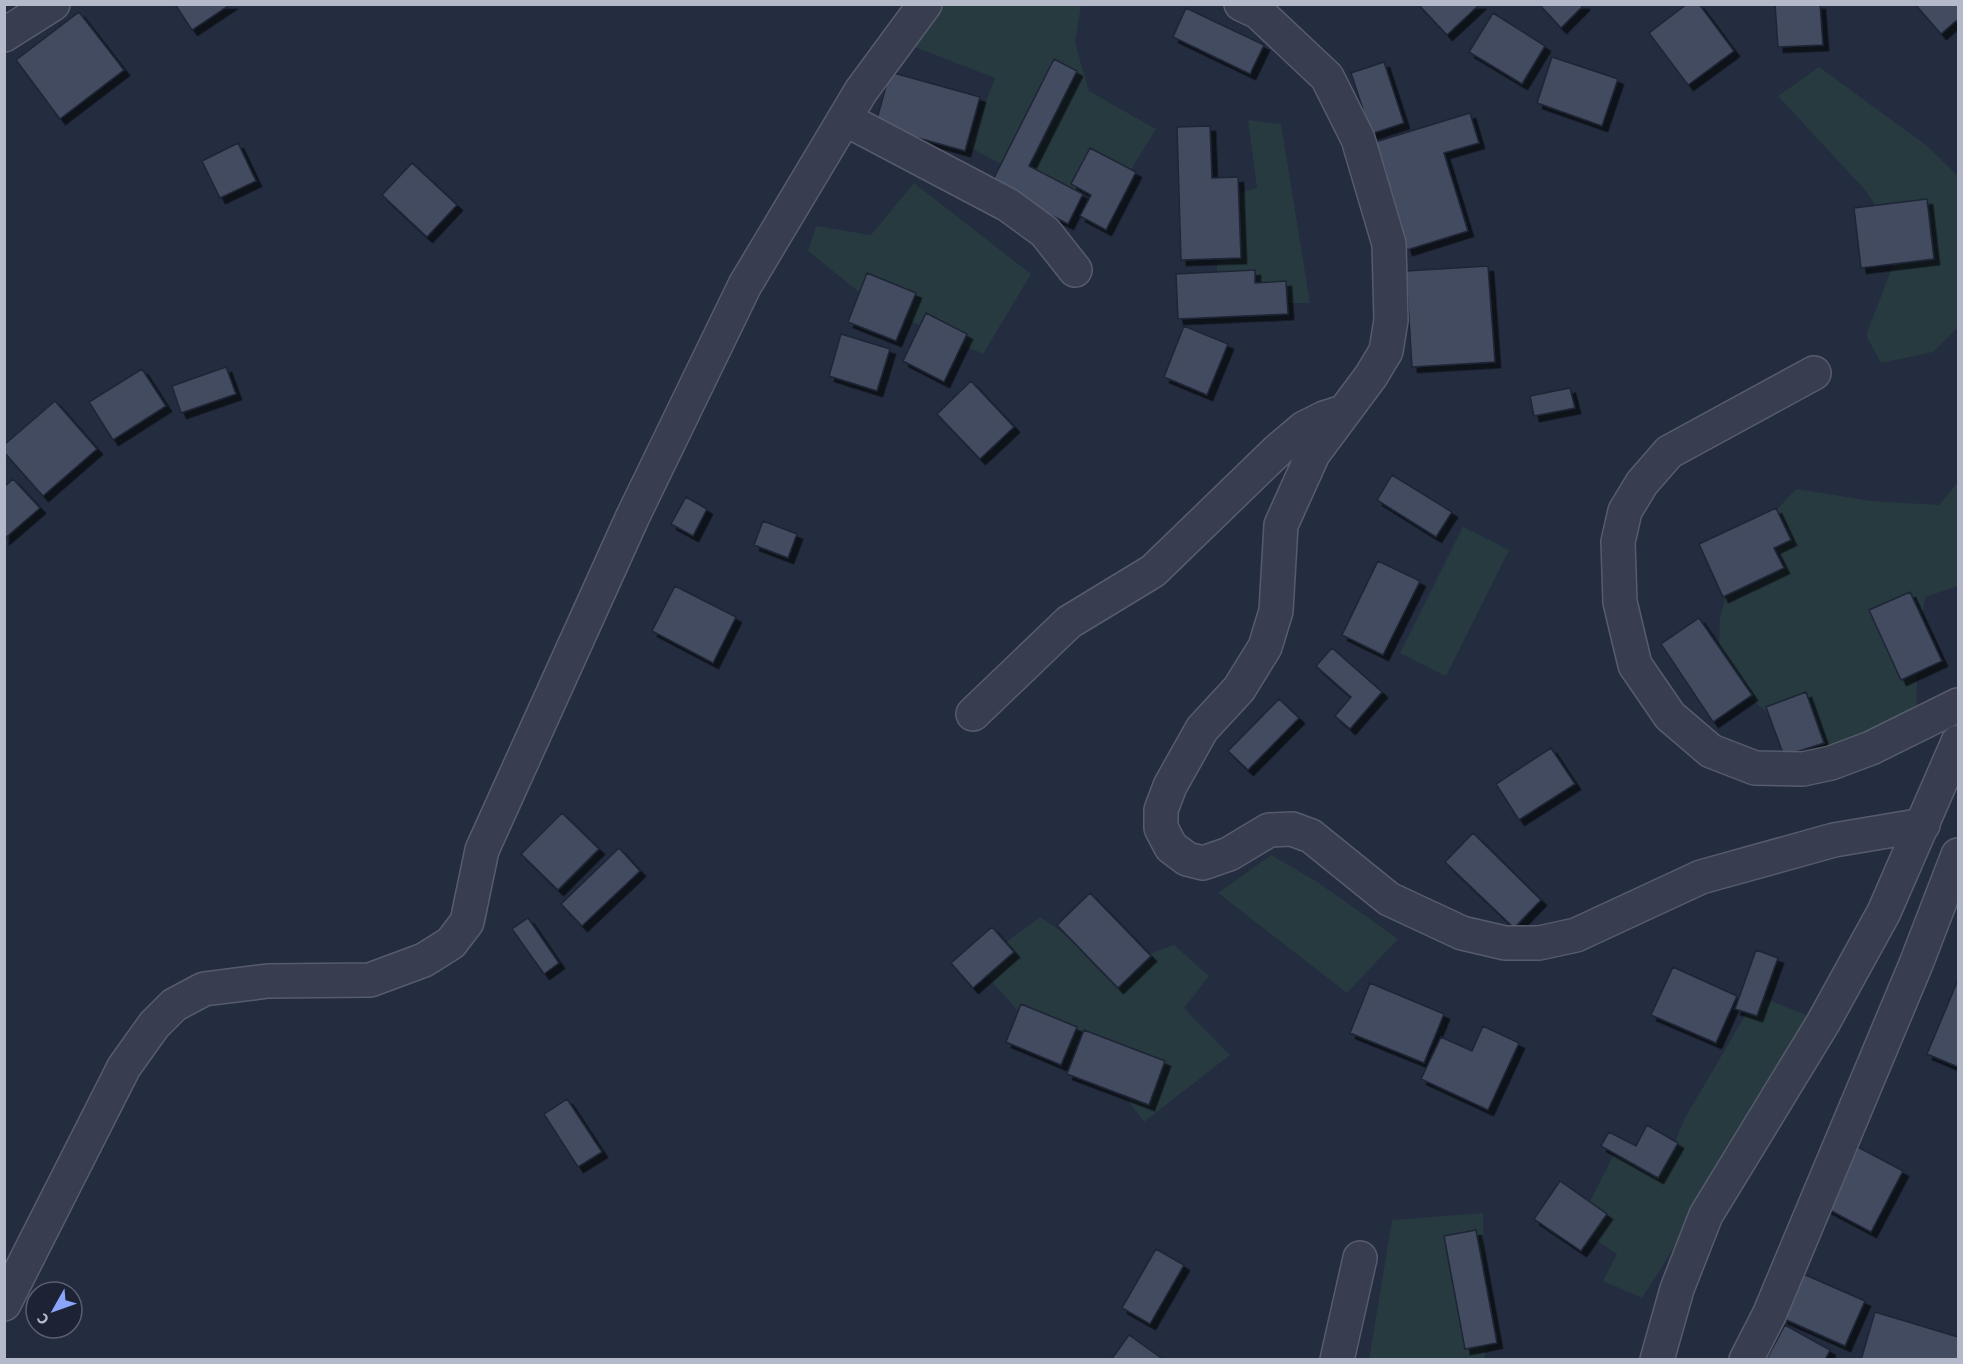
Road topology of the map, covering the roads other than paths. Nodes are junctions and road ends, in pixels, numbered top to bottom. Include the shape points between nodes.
1 (53, 4) edge
2 (925, 4) edge
3 (1252, 7) edge
4 (4, 35) edge
5 (845, 119) junction
6 (1075, 270) dead end
7 (1814, 373) dead end
8 (1344, 411) junction
9 (1959, 705) edge
10 (973, 714) dead end
11 (1959, 742) edge
12 (1923, 825) junction
13 (1959, 855) edge
14 (1360, 1258) dead end
15 (4, 1304) edge
16 (1337, 1359) edge
17 (1657, 1359) edge
18 (1746, 1359) edge

1 - 4 street
2 - 5 street
3 - 8 street via 1327,77 1358,139 1389,244 1391,320 1386,351
5 - 6 street via 1008,205 1045,232
5 - 15 street via 745,285 633,516 482,850 467,922 451,943 424,960 370,980 268,981 225,986 204,989 174,1005 153,1025 124,1067
7 - 9 street via 1669,452 1642,483 1625,511 1618,542 1620,602 1635,665 1670,716 1711,751 1755,768 1803,769 1831,763
8 - 10 street via 1305,428 1278,450 1153,571 1069,622
8 - 12 street via 1313,454 1281,525 1276,610 1265,647 1239,689 1202,729 1161,810 1161,828 1171,847 1187,859 1203,863 1229,854 1269,830 1292,829 1311,836 1389,899 1462,933 1505,943 1539,943 1576,935 1701,878 1834,840
11 - 12 street
12 - 17 street via 1884,912 1823,1023 1706,1215 1677,1289
13 - 18 street via 1768,1316
14 - 16 street

